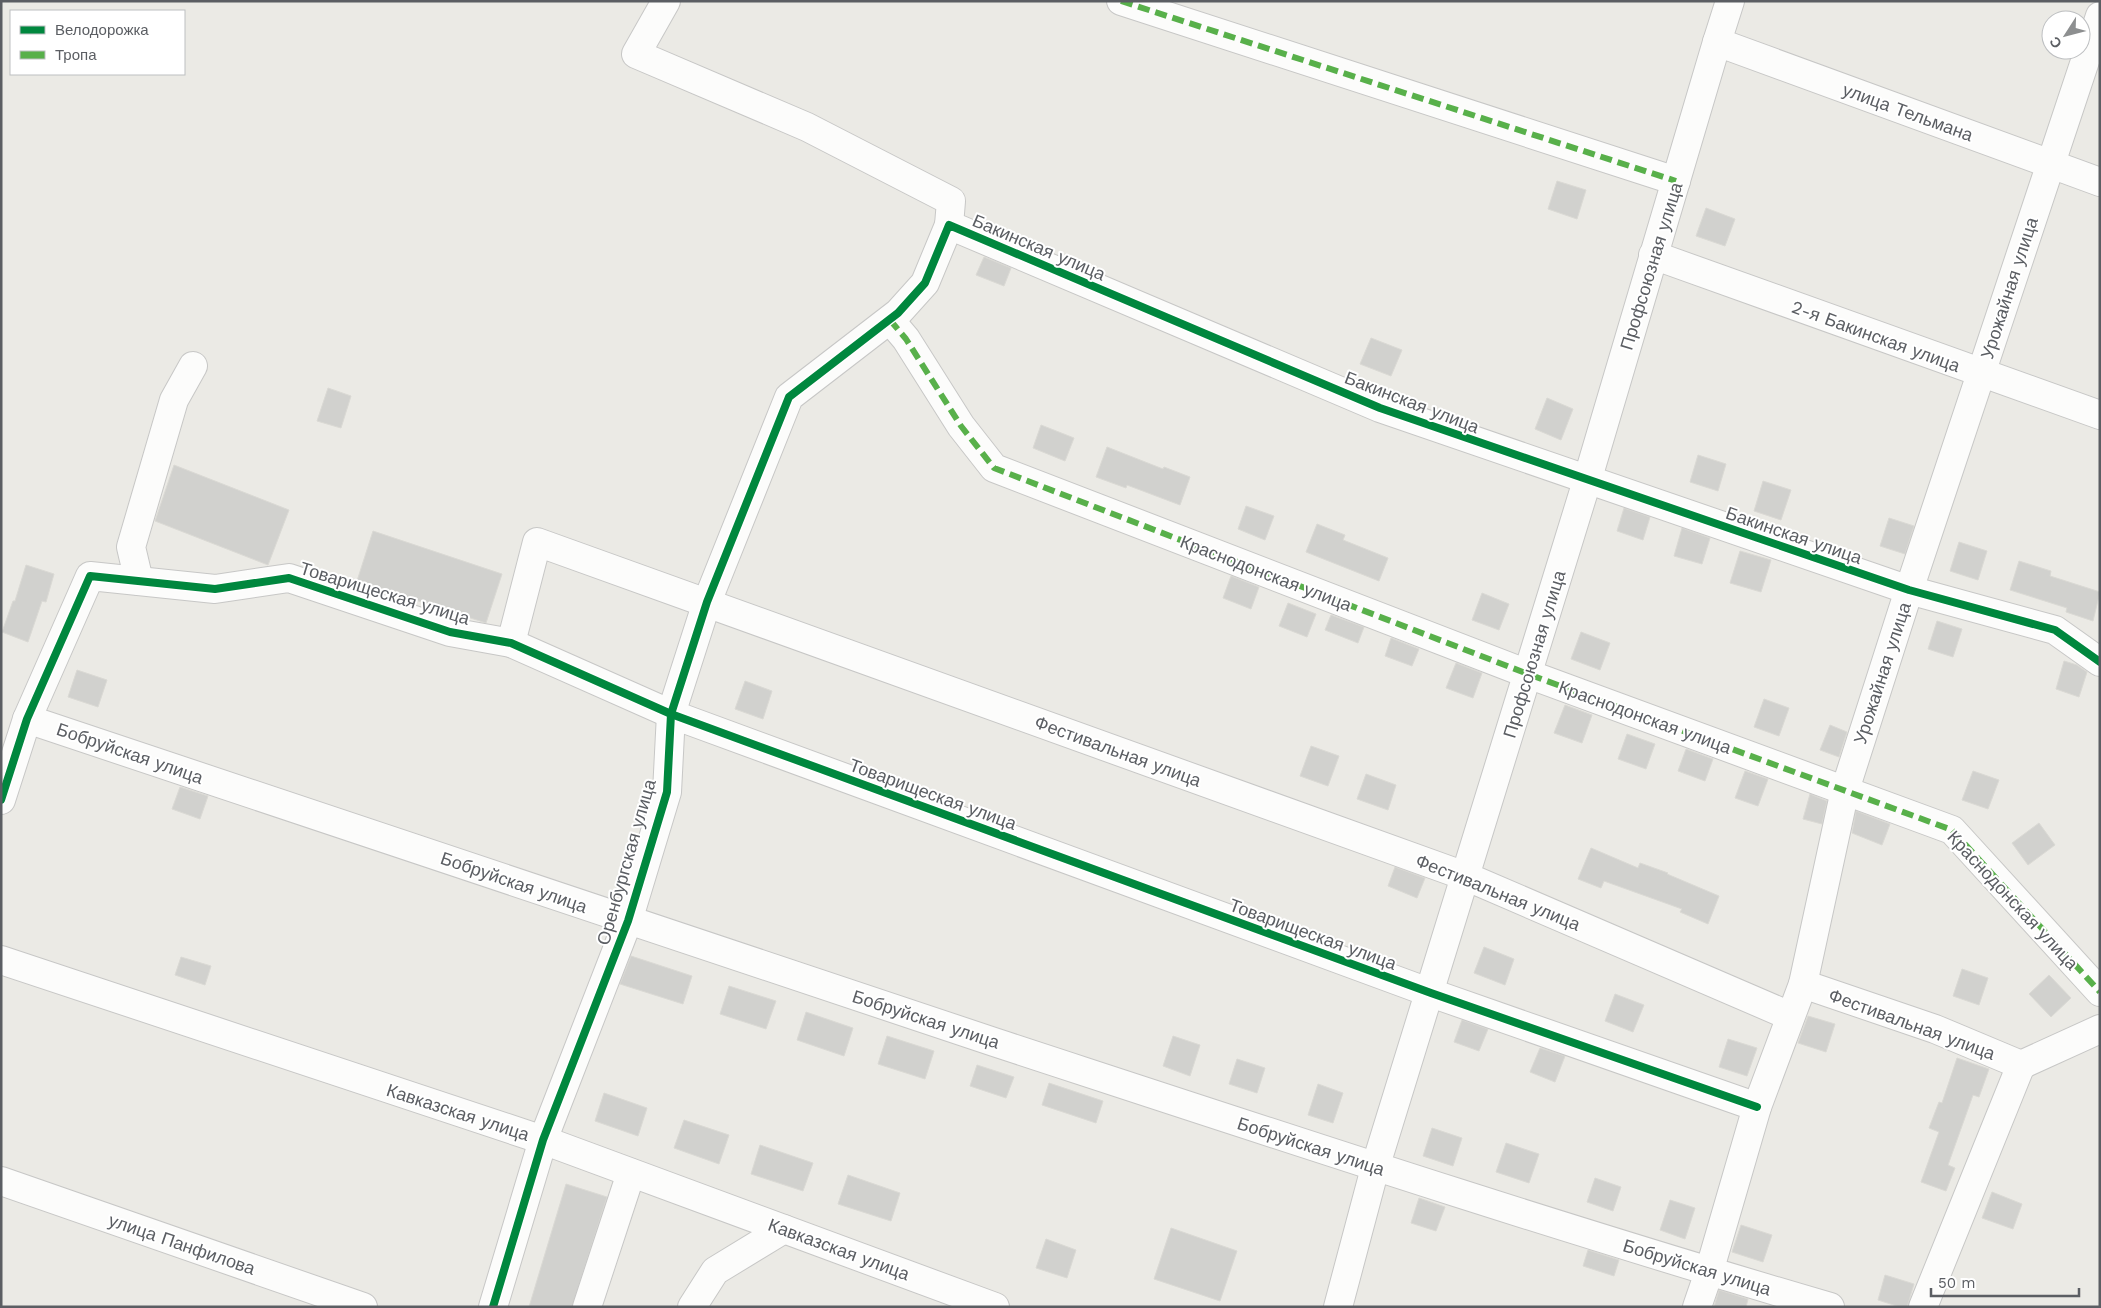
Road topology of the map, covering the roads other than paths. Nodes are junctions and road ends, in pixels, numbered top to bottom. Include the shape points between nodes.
1 (666, 1) edge
2 (1121, 1) edge
3 (1730, 1) edge
4 (2100, 16) edge
5 (1716, 42) junction
6 (2050, 163) junction
7 (1676, 181) junction
8 (2100, 182) edge
9 (948, 225) junction
10 (1653, 255) junction
11 (890, 320) junction
12 (193, 366) dead end
13 (1981, 373) junction
14 (789, 397) joint
15 (2100, 415) edge
16 (1587, 480) junction
17 (138, 581) junction
18 (1909, 590) junction
19 (707, 602) junction
20 (511, 643) junction
21 (2100, 662) edge
22 (1528, 674) junction
23 (671, 714) junction
24 (27, 719) junction
25 (1844, 790) junction
26 (1, 800) edge
27 (1466, 876) junction
28 (628, 921) junction
29 (1, 960) edge
30 (1803, 984) junction
31 (2100, 992) edge
32 (1431, 993) junction
33 (1790, 1016) junction
34 (2100, 1029) edge
35 (2020, 1065) junction
36 (1757, 1107) junction
37 (542, 1140) junction
38 (1375, 1168) junction
39 (631, 1173) junction
40 (1, 1181) edge
41 (784, 1229) junction
42 (1710, 1272) junction
43 (363, 1307) edge
44 (493, 1307) edge
45 (587, 1307) edge
46 (692, 1307) edge
47 (995, 1307) edge
48 (1338, 1307) edge
49 (1697, 1307) edge
50 (1830, 1307) edge
51 (1923, 1307) edge

1 - 9 street via 636,54 807,127 952,201
2 - 7 street
3 - 5 street, Профсоюзная улица
4 - 6 street, Урожайная улица
5 - 6 street, улица Тельмана
5 - 7 street, Профсоюзная улица
6 - 8 street, улица Тельмана
6 - 13 street, Урожайная улица
7 - 10 street, Профсоюзная улица
9 - 11 street, Бакинская улица via 925,283
9 - 16 street, Бакинская улица via 1380,408
10 - 13 street, 2-я Бакинская улица
10 - 16 street, Профсоюзная улица
11 - 14 street, Бакинская улица
11 - 22 street, Краснодонская улица via 906,339 961,426 994,468
12 - 17 street via 174,400 132,547
13 - 15 street, 2-я Бакинская улица
13 - 18 street, Урожайная улица
14 - 19 street, Оренбургская улица
16 - 18 street, Бакинская улица
16 - 22 street, Профсоюзная улица
17 - 20 street, Товарищеская улица via 214,589 289,578 450,632
17 - 24 street, Товарищеская улица via 90,576
18 - 21 street, Бакинская улица via 2054,630
18 - 25 street, Урожайная улица
19 - 20 street, Фестивальная улица via 537,542
19 - 23 street, Оренбургская улица
19 - 27 street, Фестивальная улица
20 - 23 street, Товарищеская улица
22 - 25 street, Краснодонская улица
22 - 27 street, Профсоюзная улица
23 - 28 street, Оренбургская улица via 667,792
23 - 32 street, Товарищеская улица
24 - 26 street
24 - 28 street, Бобруйская улица
25 - 30 street, Урожайная улица
25 - 31 street, Краснодонская улица via 1952,830
27 - 32 street, Профсоюзная улица
27 - 33 street, Фестивальная улица
28 - 37 street, Оренбургская улица
28 - 38 street, Бобруйская улица
29 - 37 street, Кавказская улица
30 - 33 street, Урожайная улица
30 - 35 street, Фестивальная улица via 1935,1029
32 - 36 street, Товарищеская улица
32 - 38 street, Профсоюзная улица
33 - 36 street, Урожайная улица
34 - 35 street
35 - 51 street
36 - 42 street, Урожайная улица
37 - 39 street, Кавказская улица
37 - 44 street, Оренбургская улица
38 - 42 street, Бобруйская улица
38 - 48 street, Профсоюзная улица
39 - 41 street, Кавказская улица
39 - 45 street
40 - 43 street, улица Панфилова
41 - 46 street via 715,1271
41 - 47 street, Кавказская улица
42 - 49 street, Урожайная улица
42 - 50 street, Бобруйская улица

